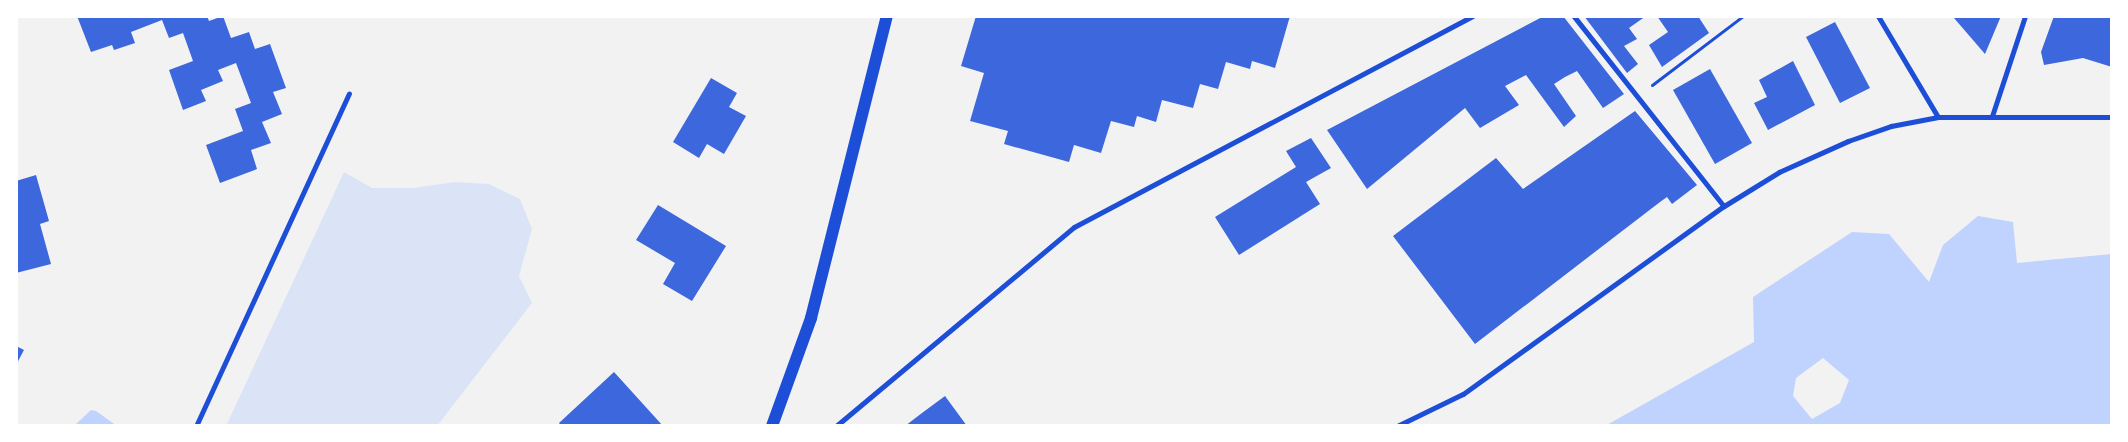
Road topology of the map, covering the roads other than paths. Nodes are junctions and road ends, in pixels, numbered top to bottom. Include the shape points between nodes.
1 (887, 16) edge
2 (1473, 16) edge
3 (1574, 16) edge
4 (1878, 16) edge
5 (2025, 16) edge
6 (349, 94) dead end
7 (1992, 116) junction
8 (2112, 117) edge
9 (1938, 118) junction
10 (1724, 206) junction
11 (196, 426) edge
12 (772, 426) edge
13 (836, 426) edge
14 (1397, 426) edge

1 - 12 main road via 811,318
2 - 13 street via 1074,227
3 - 10 street
4 - 9 street
5 - 7 street
6 - 11 street
7 - 8 street
7 - 9 street
9 - 10 street via 1891,126 1848,141 1779,172
10 - 14 street via 1463,394

